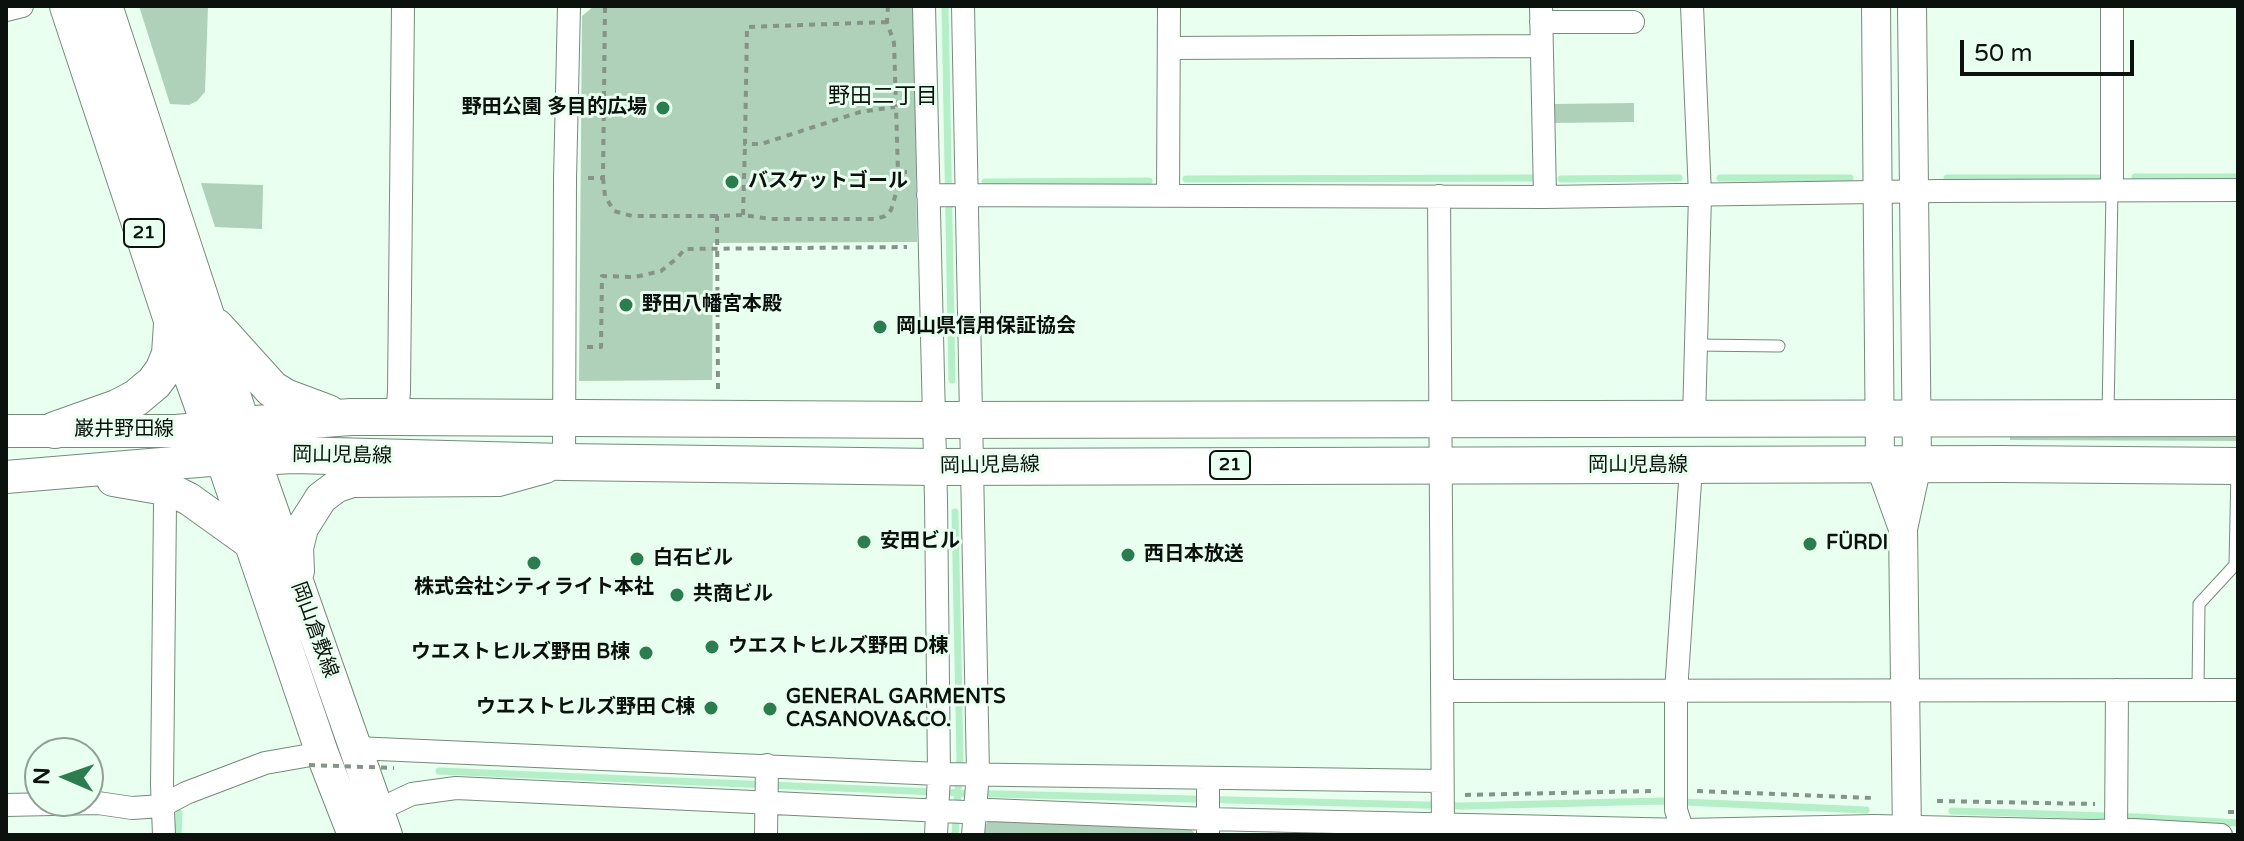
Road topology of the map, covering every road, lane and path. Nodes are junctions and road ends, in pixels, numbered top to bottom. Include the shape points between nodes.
1 (22, 6) edge
2 (68, 6) edge
3 (104, 6) edge
4 (403, 6) edge
5 (569, 6) edge
6 (605, 6) edge
7 (888, 6) edge
8 (924, 6) edge
9 (963, 6) edge
10 (1169, 6) edge
11 (1692, 6) edge
12 (1876, 6) edge
13 (1912, 6) edge
14 (2112, 6) edge
15 (6, 10) edge
16 (1541, 14) edge
17 (887, 22) junction
18 (1633, 22) dead end
19 (1541, 46) junction
20 (1169, 48) junction
21 (895, 107) junction
22 (745, 144) junction
23 (898, 172) junction
24 (927, 172) junction
25 (603, 178) junction
26 (565, 179) junction
27 (2238, 190) edge
28 (1913, 191) junction
29 (2112, 191) junction
30 (1878, 192) junction
31 (1168, 194) junction
32 (948, 195) junction
33 (1700, 195) junction
34 (1439, 196) junction
35 (1545, 197) junction
36 (743, 215) junction
37 (717, 216) junction
38 (929, 247) junction
39 (718, 248) junction
40 (680, 305) dead end
41 (717, 305) junction
42 (208, 317) junction
43 (172, 320) junction
44 (1696, 345) junction
45 (1779, 346) dead end
46 (565, 347) junction
47 (718, 389) dead end
48 (351, 417) junction
49 (397, 417) junction
50 (565, 418) junction
51 (2107, 418) junction
52 (2238, 418) edge
53 (971, 419) junction
54 (1440, 419) junction
55 (1694, 419) junction
56 (1880, 419) junction
57 (1917, 419) junction
58 (934, 420) junction
59 (55, 430) junction
60 (6, 431) edge
61 (232, 442) junction
62 (564, 462) junction
63 (1440, 465) junction
64 (1880, 465) junction
65 (1917, 465) junction
66 (973, 466) junction
67 (2238, 466) edge
68 (935, 467) junction
69 (1691, 467) junction
70 (58, 473) junction
71 (6, 477) edge
72 (165, 504) dead end
73 (1903, 529) junction
74 (249, 542) junction
75 (299, 587) junction
76 (1905, 690) junction
77 (2117, 690) junction
78 (2198, 690) junction
79 (2238, 690) edge
80 (1443, 691) junction
81 (1676, 692) junction
82 (356, 748) junction
83 (316, 759) junction
84 (394, 768) dead end
85 (767, 784) junction
86 (957, 792) junction
87 (1937, 801) dead end
88 (6, 805) edge
89 (162, 806) junction
90 (1208, 807) edge
91 (1443, 811) edge
92 (2223, 811) dead end
93 (2238, 812) edge
94 (1680, 817) edge
95 (382, 822) edge
96 (2111, 823) edge
97 (1907, 831) edge
98 (164, 835) edge
99 (354, 835) edge
100 (766, 835) edge
101 (936, 835) edge
102 (973, 835) edge
103 (2221, 835) edge

1 - 15 street
2 - 43 main road, 21
3 - 42 main road, 21
4 - 49 street
5 - 26 street
6 - 25 path
7 - 17 path
8 - 24 street
9 - 32 street
10 - 20 street
11 - 33 street
12 - 30 street
13 - 28 street
14 - 29 street
16 - 18 street
16 - 19 street
17 - 21 path via 894,43
17 - 22 path via 747,27
19 - 20 street
19 - 35 street
20 - 31 street
21 - 22 path
21 - 23 path
22 - 36 path
23 - 24 path
23 - 36 path via 891,210 876,219
24 - 32 street
25 - 26 path
25 - 37 path via 614,211 632,216
26 - 46 street
27 - 29 street
28 - 29 street
28 - 30 street
28 - 57 street
29 - 51 lane
30 - 33 street
30 - 56 street
31 - 32 street
31 - 34 street
32 - 38 street
32 - 53 street
33 - 35 street
33 - 44 street
34 - 35 street
34 - 54 street
36 - 37 path
37 - 39 path
38 - 39 path
38 - 58 street
39 - 41 path
39 - 46 path via 685,249 661,271 602,276 601,347
40 - 41 path
41 - 47 path
42 - 48 main road via 272,389 323,412
42 - 61 main road, 21
43 - 59 main road via 170,354 154,383 117,408
43 - 61 main road, 21
44 - 45 lane
44 - 55 street
46 - 50 street
48 - 49 main road, 岡山児島線
48 - 61 main road, 岡山児島線
49 - 50 main road, 岡山児島線
50 - 58 main road, 岡山児島線
50 - 62 street
51 - 52 main road, 岡山児島線
51 - 57 main road, 岡山児島線
53 - 54 main road, 岡山児島線
53 - 58 main road, 岡山児島線
53 - 66 street
54 - 55 main road, 岡山児島線
54 - 63 street
55 - 56 main road, 岡山児島線
56 - 57 main road, 岡山児島線
56 - 64 street
57 - 65 street
58 - 68 street
59 - 60 main road, 巌井野田線
59 - 61 main road, 巌井野田線 via 176,431
61 - 62 main road, 岡山児島線 / 21 via 293,455
61 - 70 main road, 巌井野田線
61 - 74 main road, 岡山倉敷線
61 - 75 main road, 岡山倉敷線
62 - 68 main road, 岡山児島線 / 21
62 - 75 main road via 498,480 352,481 337,486 321,498 302,528
63 - 66 main road, 岡山児島線 / 21
63 - 69 main road, 岡山児島線 / 21
63 - 80 street
64 - 65 main road, 岡山児島線 / 21
64 - 69 main road, 岡山児島線 / 21
64 - 73 street
65 - 67 main road, 岡山児島線 / 21
65 - 73 street
66 - 68 main road, 岡山児島線 / 21
66 - 86 street
67 - 78 lane via 2235,565 2199,604
68 - 86 street
69 - 81 street
70 - 71 main road, 巌井野田線
70 - 74 main road via 171,490
72 - 89 street
73 - 76 street
74 - 83 main road, 岡山倉敷線
75 - 82 main road, 岡山倉敷線
76 - 77 street
76 - 81 street
76 - 97 street
77 - 78 street
77 - 96 street
78 - 79 street
80 - 81 street
80 - 91 street
81 - 94 street
82 - 85 street
82 - 95 main road, 岡山倉敷線
83 - 84 path, bridge
83 - 89 street via 265,763
83 - 99 main road, 岡山倉敷線
85 - 86 street
85 - 86 street
85 - 95 street via 456,788 412,794
85 - 100 street
86 - 90 street
86 - 90 street via 1005,811
86 - 101 street
86 - 102 street
87 - 96 path
88 - 89 street
89 - 98 street
90 - 91 street
90 - 91 street
91 - 94 street
92 - 93 path
94 - 97 street
96 - 97 street
96 - 103 street

